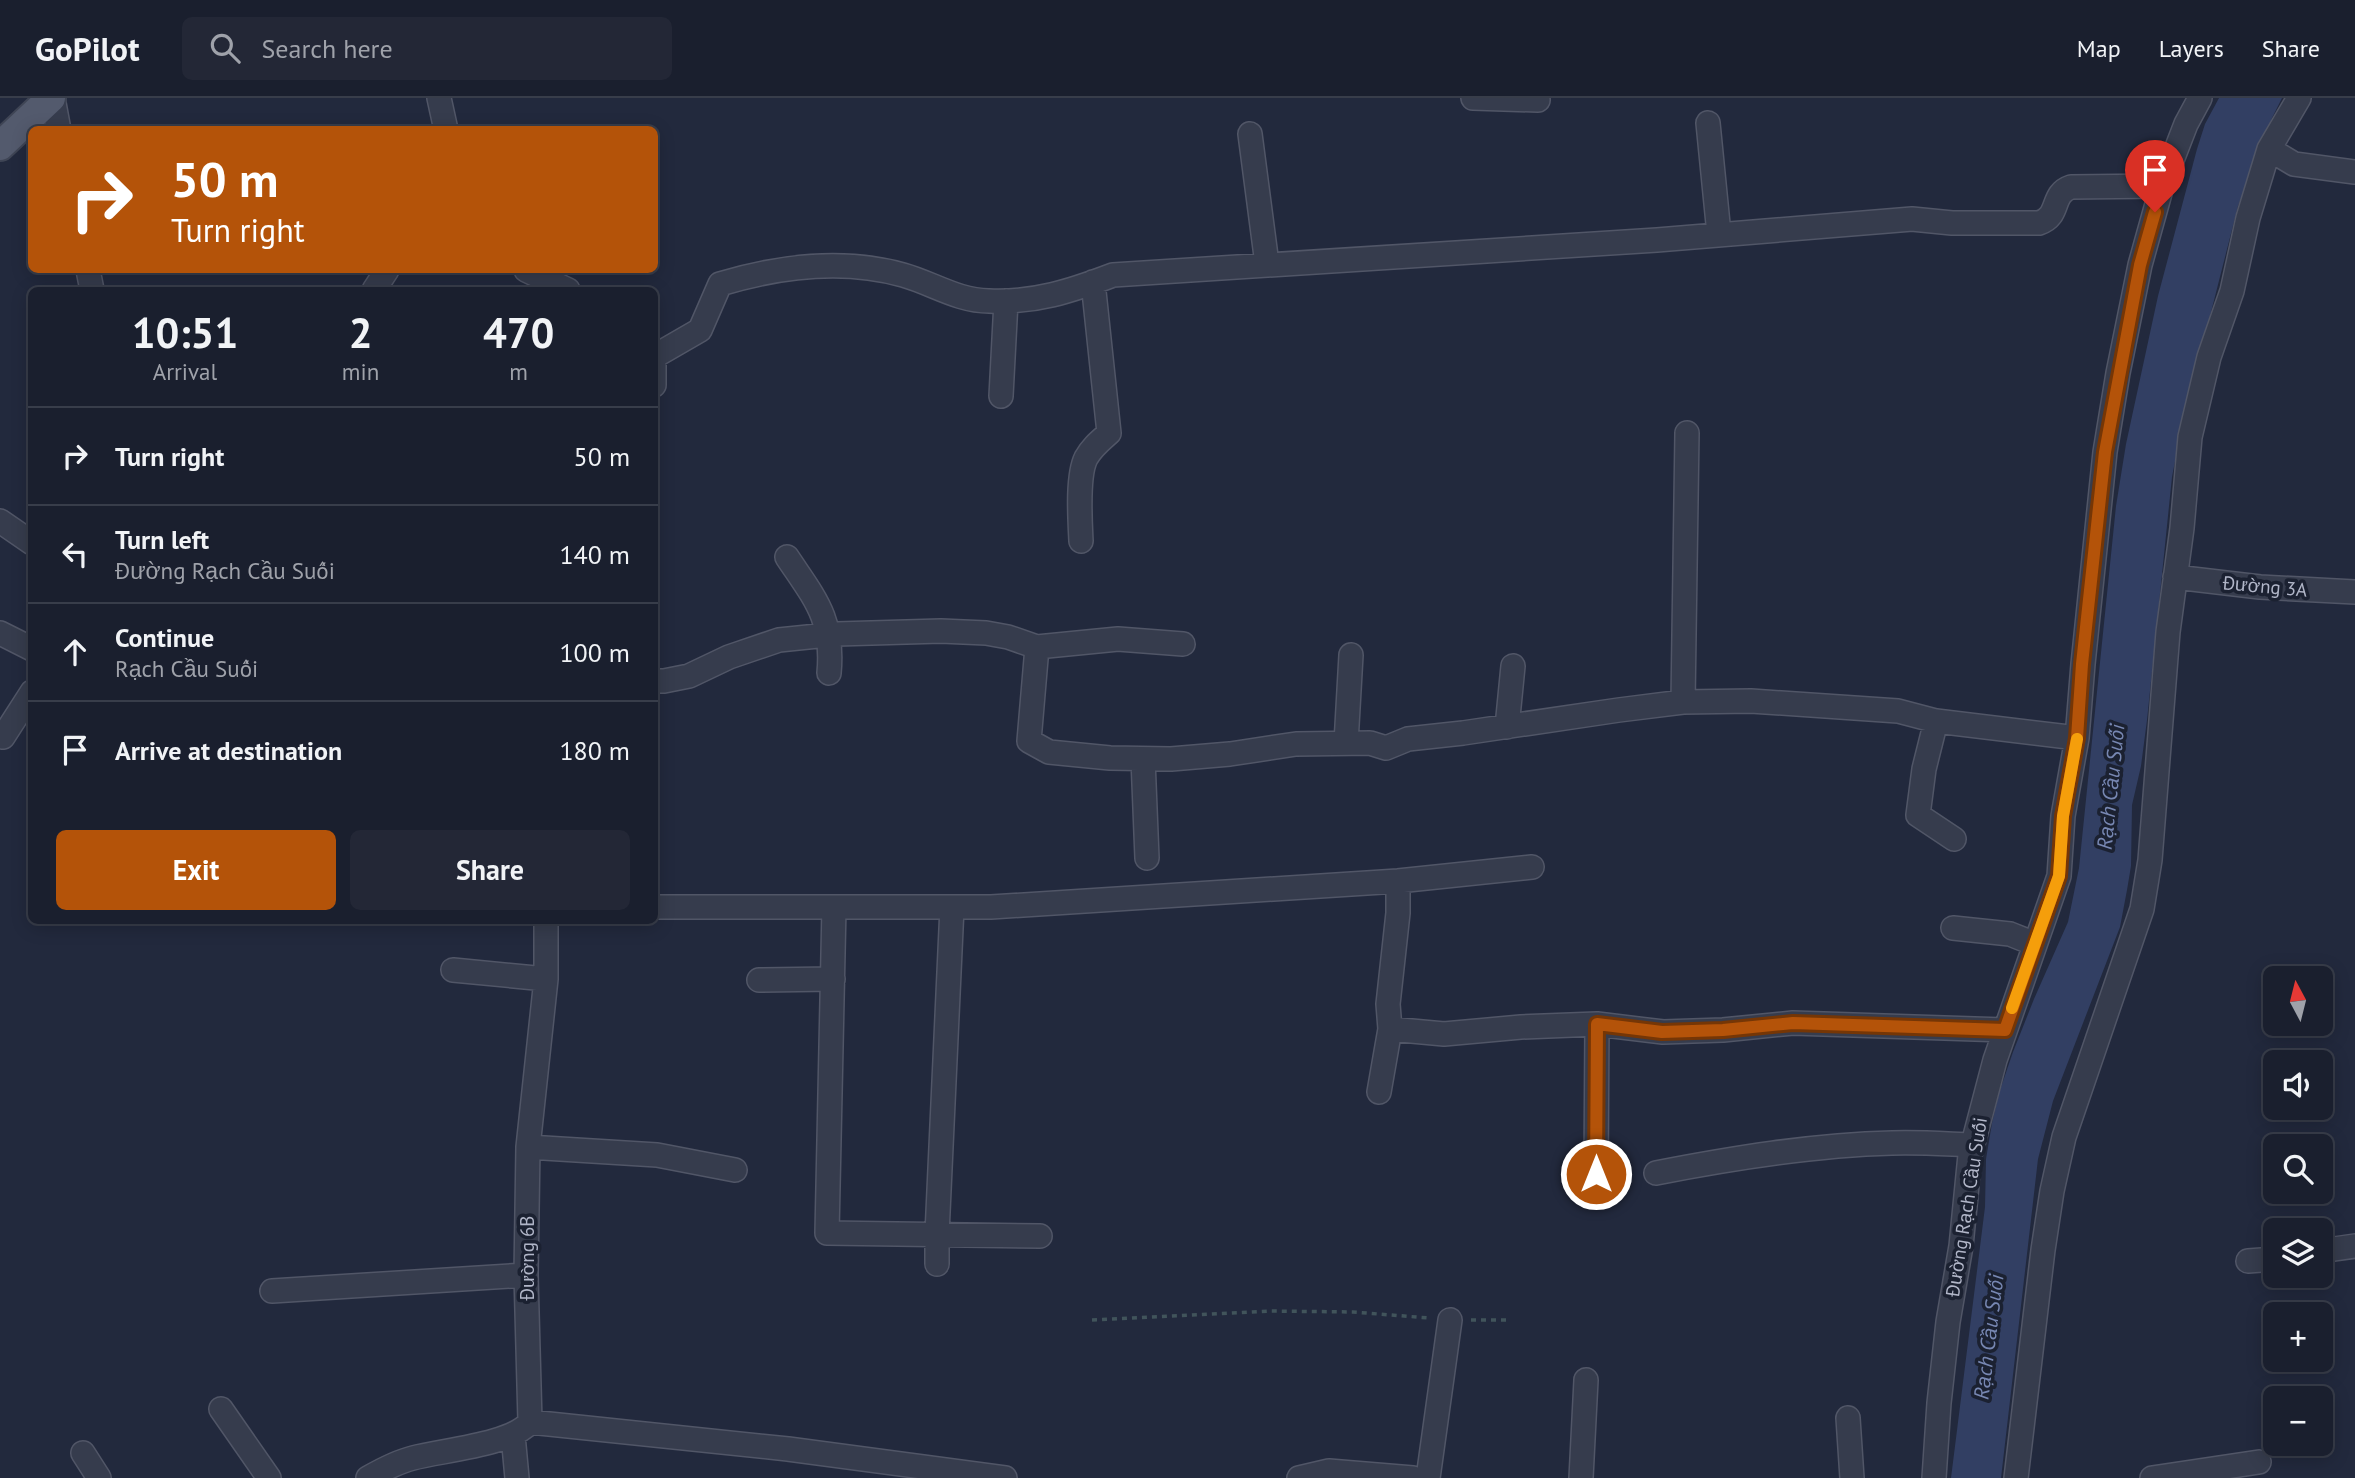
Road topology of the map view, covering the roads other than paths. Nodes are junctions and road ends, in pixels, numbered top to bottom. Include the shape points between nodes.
1 (52, 98) edge
2 (439, 98) edge
3 (1473, 98) edge
4 (2200, 98) edge
5 (2299, 98) edge
6 (1538, 100) edge
7 (1708, 123) dead end
8 (58, 126) edge
9 (445, 126) edge
10 (1250, 134) dead end
11 (0, 146) edge
12 (2269, 149) junction
13 (2355, 172) edge
14 (2162, 186) junction
15 (1719, 234) junction
16 (1267, 264) junction
17 (532, 273) edge
18 (1093, 282) junction
19 (562, 287) edge
20 (1006, 301) junction
21 (658, 354) edge
22 (1001, 396) dead end
23 (1687, 433) dead end
24 (0, 521) edge
25 (28, 540) edge
26 (1081, 541) dead end
27 (787, 557) dead end
28 (2175, 577) junction
29 (2355, 592) edge
30 (0, 633) edge
31 (829, 635) junction
32 (1183, 644) dead end
33 (28, 647) edge
34 (1037, 647) junction
35 (1351, 655) dead end
36 (1513, 666) dead end
37 (829, 673) dead end
38 (658, 681) edge
39 (28, 698) edge
40 (1683, 702) junction
41 (1936, 721) junction
42 (1507, 727) junction
43 (3, 737) dead end
44 (2077, 738) junction
45 (1346, 743) junction
46 (1143, 759) junction
47 (1954, 839) dead end
48 (1147, 858) dead end
49 (1532, 867) dead end
50 (1398, 881) junction
51 (658, 907) edge
52 (834, 907) junction
53 (953, 907) junction
54 (546, 924) edge
55 (1953, 928) dead end
56 (2035, 944) junction
57 (453, 970) dead end
58 (546, 979) junction
59 (833, 979) junction
60 (759, 980) dead end
61 (1597, 1024) junction
62 (1391, 1029) junction
63 (2005, 1030) junction
64 (1379, 1092) dead end
65 (1973, 1145) junction
66 (528, 1147) junction
67 (735, 1170) dead end
68 (1656, 1173) dead end
69 (1596, 1174) dead end
70 (937, 1234) junction
71 (1040, 1236) dead end
72 (2355, 1246) edge
73 (2333, 1249) edge
74 (2263, 1260) edge
75 (2248, 1261) dead end
76 (937, 1264) dead end
77 (526, 1275) junction
78 (272, 1291) dead end
79 (1450, 1320) road end
80 (1586, 1380) dead end
81 (221, 1409) dead end
82 (1848, 1418) dead end
83 (522, 1428) junction
84 (83, 1453) dead end
85 (2259, 1462) dead end
86 (881, 1470) edge
87 (99, 1478) edge
88 (269, 1478) edge
89 (368, 1478) edge
90 (517, 1478) edge
91 (1005, 1478) edge
92 (1299, 1478) edge
93 (1413, 1478) edge
94 (1428, 1478) edge
95 (1581, 1478) edge
96 (1852, 1478) edge
97 (1934, 1478) edge
98 (2016, 1478) edge
99 (2152, 1478) edge

1 - 8 street
1 - 11 main road
2 - 9 street
3 - 6 street
4 - 14 street
5 - 12 street
7 - 15 street
10 - 16 street
12 - 13 street via 2294,164
12 - 28 street via 2232,291 2208,357 2190,437
14 - 15 street via 2071,187 2057,198 2052,215 2039,223 1912,219
14 - 44 street via 2140,265 2105,452
15 - 16 street
16 - 18 street via 1113,275
17 - 19 street
18 - 20 street via 1065,293
18 - 26 street via 1109,433 1085,460 1079,504
20 - 21 street via 986,302 947,293 872,268 819,265 758,273 720,284 700,330
20 - 22 street
23 - 40 street
24 - 25 street
27 - 31 street via 821,609
28 - 29 street, Đường 3A
28 - 98 street via 2142,909 2064,1137 2052,1191
30 - 33 street
31 - 34 street via 975,632 1008,636
31 - 37 street
31 - 38 street via 779,640 689,676
32 - 34 street via 1118,639
34 - 46 street via 1029,741 1049,752
35 - 45 street
36 - 42 street
39 - 43 street
40 - 41 street via 1751,701 1898,711
40 - 42 street
41 - 44 street
41 - 47 street via 1918,814
42 - 45 street via 1408,738 1386,748
44 - 56 street, Đường Rạch Cầu Suối via 2063,816 2059,876
45 - 46 street
46 - 48 street
49 - 50 street
50 - 53 street
50 - 62 street via 1388,1004
51 - 52 street
52 - 53 street
52 - 59 street
53 - 70 street
54 - 58 street, Đường 6B
55 - 56 street via 2010,934
56 - 63 street, Đường Rạch Cầu Suối
57 - 58 street
58 - 66 street, Đường 6B
59 - 60 street
59 - 70 street via 827,1233
61 - 62 street via 1444,1034
61 - 63 street via 1662,1032 1793,1023
61 - 69 street
62 - 64 street
63 - 65 street, Đường Rạch Cầu Suối
65 - 68 street via 1892,1143 1823,1148
65 - 97 street, Đường Rạch Cầu Suối via 1948,1322
66 - 67 street via 657,1155
66 - 77 street, Đường 6B
70 - 71 street
70 - 76 street
72 - 73 street
74 - 75 street
77 - 78 street
77 - 83 street, Đường 6B
79 - 94 street
80 - 95 street
81 - 88 street
82 - 96 street
83 - 86 street via 644,1432
83 - 89 street via 412,1458
83 - 90 street, Đường 6B
84 - 87 street
85 - 99 street
86 - 91 street
92 - 93 street via 1329,1471

